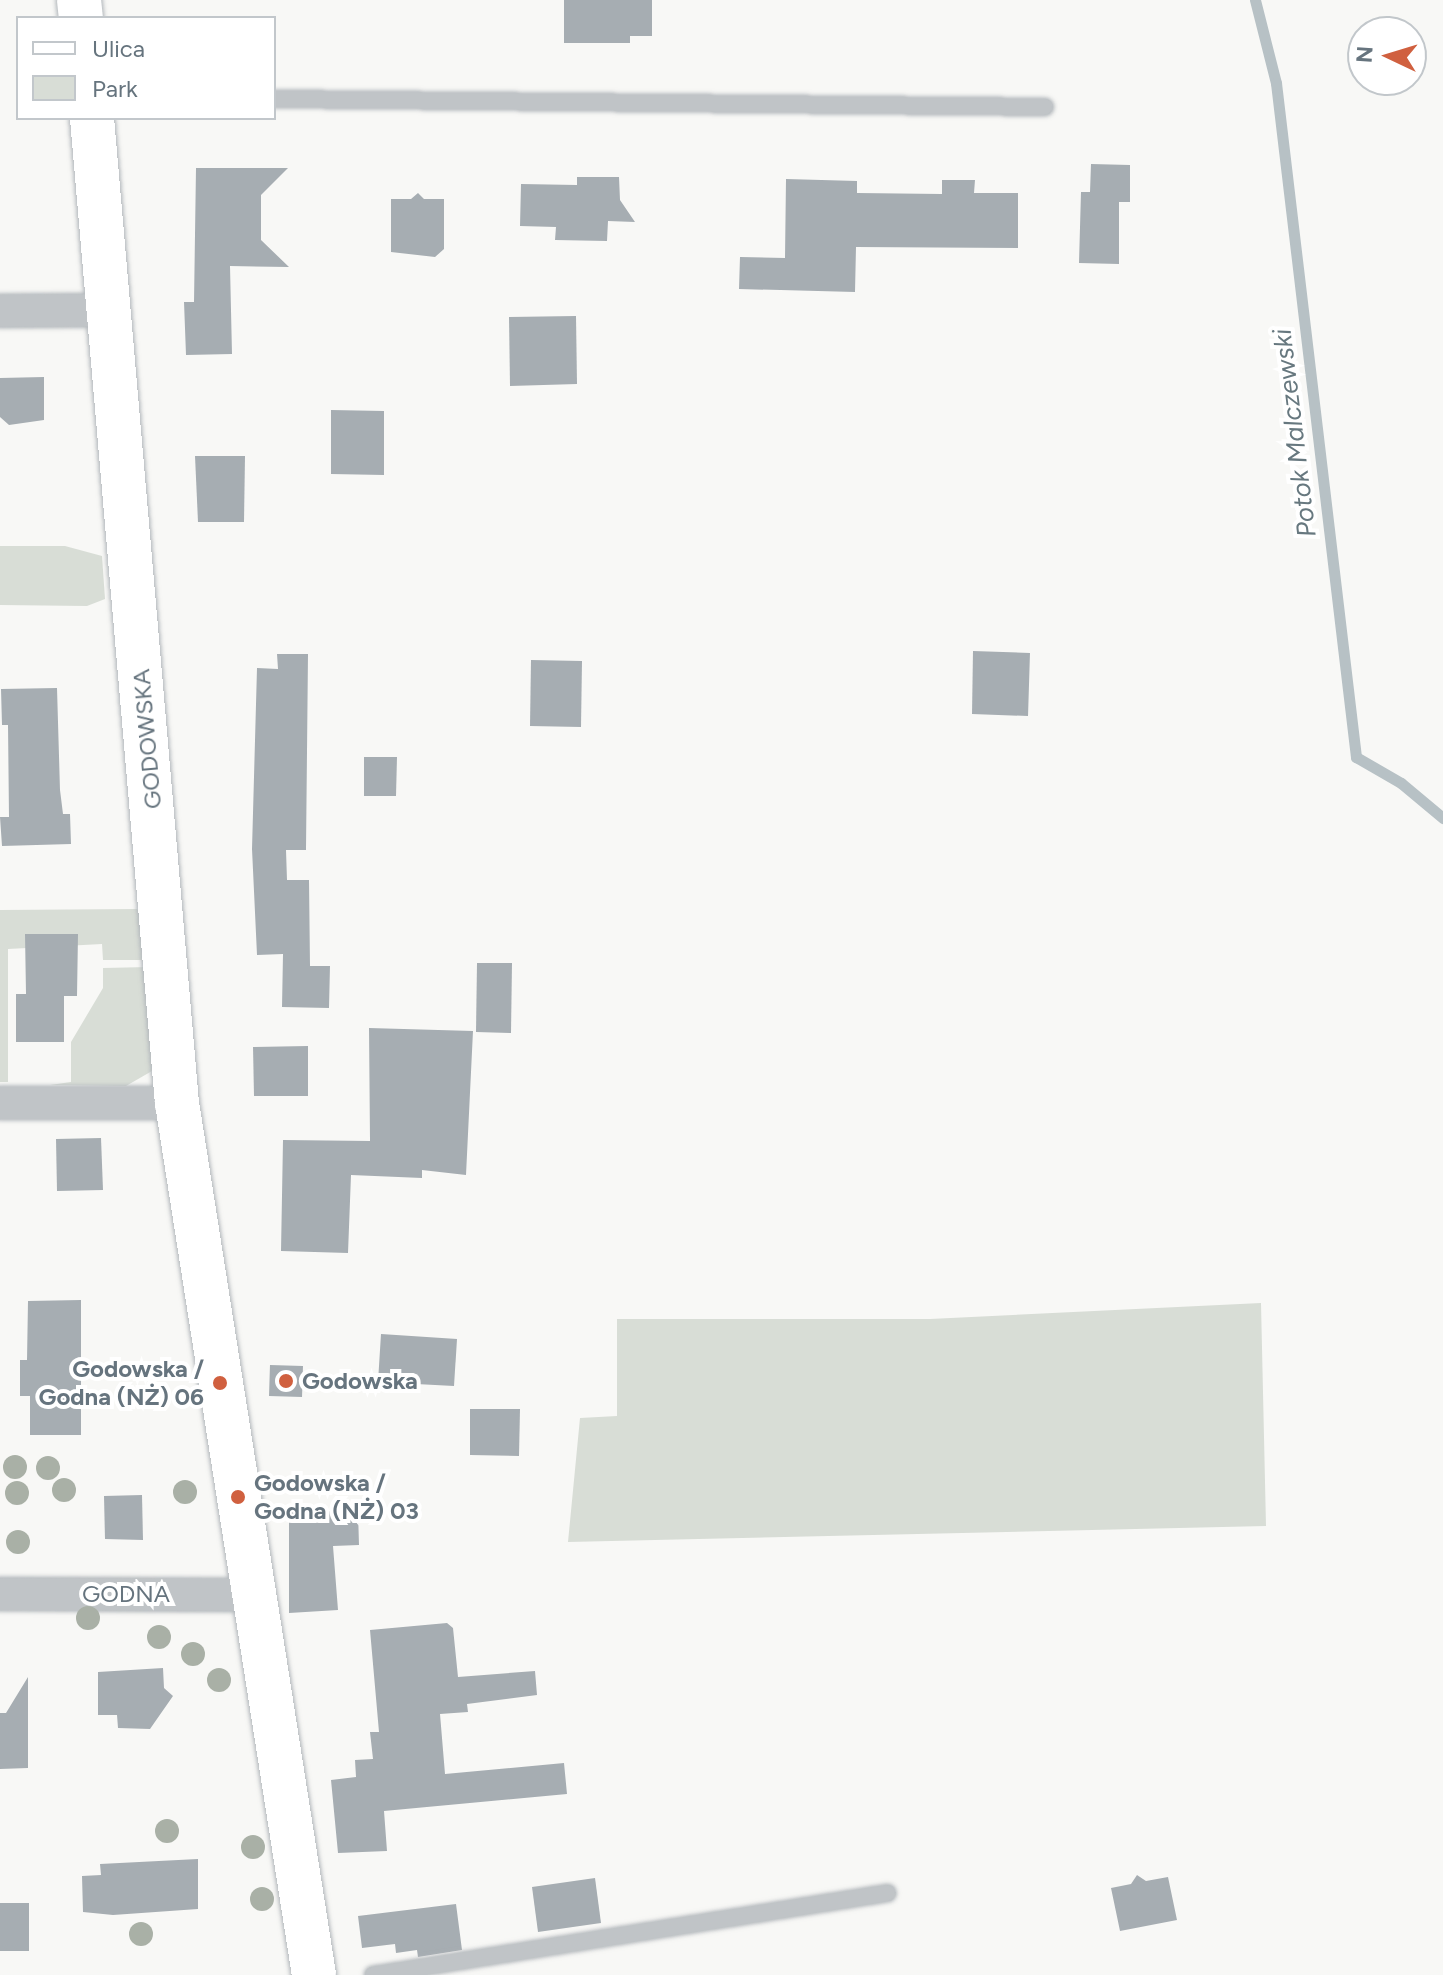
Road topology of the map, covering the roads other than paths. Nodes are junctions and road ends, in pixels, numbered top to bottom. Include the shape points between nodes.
1 (276, 99) edge
2 (1045, 107) dead end
3 (92, 120) edge
4 (111, 310) junction
5 (0, 311) edge
6 (0, 1103) edge
7 (177, 1103) junction
8 (0, 1594) edge
9 (253, 1595) junction
10 (888, 1893) dead end
11 (314, 1975) edge
12 (373, 1975) edge

1 - 2 lane
3 - 4 street, GODOWSKA
4 - 5 street
4 - 7 street, GODOWSKA
6 - 7 street
7 - 9 street, GODOWSKA
8 - 9 street, GODNA
9 - 11 street, GODOWSKA
10 - 12 lane

